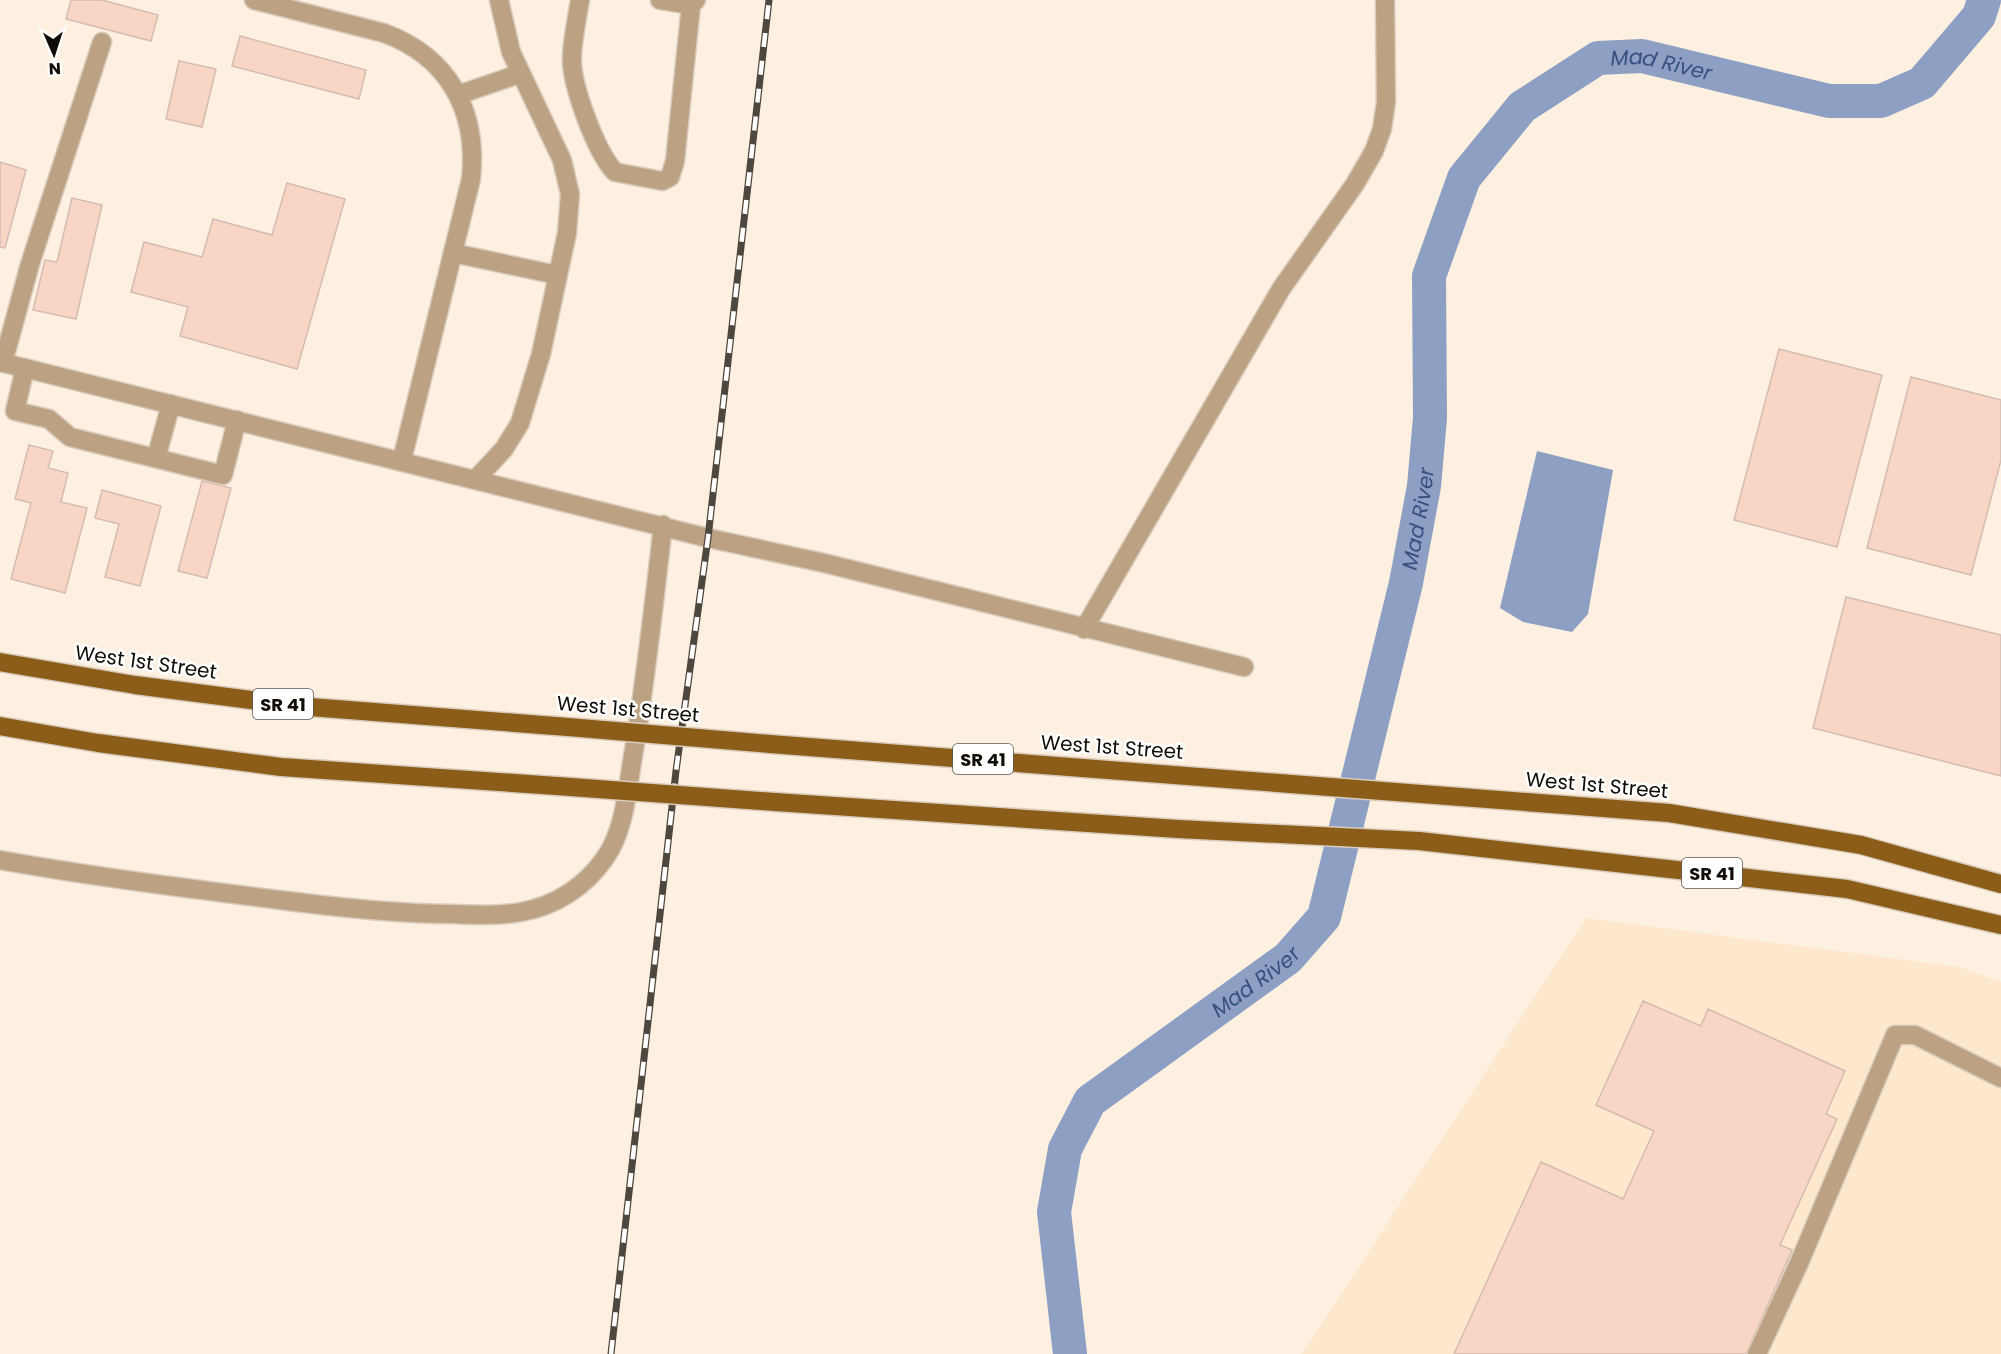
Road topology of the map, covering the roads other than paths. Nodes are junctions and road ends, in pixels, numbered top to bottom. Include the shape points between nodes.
1 (255, 0) edge
2 (499, 0) edge
3 (580, 0) edge
4 (660, 0) edge
5 (1385, 0) edge
6 (694, 3) edge
7 (102, 42) dead end
8 (519, 74) junction
9 (458, 95) junction
10 (453, 253) junction
11 (557, 275) junction
12 (2, 362) edge
13 (25, 368) junction
14 (171, 404) junction
15 (237, 420) junction
16 (156, 458) junction
17 (402, 460) junction
18 (476, 479) junction
19 (663, 525) junction
20 (1084, 629) junction
21 (0, 662) edge
22 (1244, 667) dead end
23 (0, 726) edge
24 (0, 860) edge
25 (2001, 884) edge
26 (2001, 925) edge
27 (2001, 1078) edge
28 (1764, 1352) edge

1 - 9 street via 405,40 439,68
2 - 8 street
3 - 6 street via 572,58 595,140 615,172 662,181 670,177 675,161
4 - 6 street
5 - 20 street via 1386,102 1374,151 1281,289
7 - 12 street
8 - 9 street
8 - 11 street via 562,160 570,194 567,233
9 - 10 street via 471,136 473,159
10 - 11 street
10 - 17 street
11 - 18 street via 541,354 520,423 504,449
12 - 13 street
13 - 14 street
13 - 16 street via 15,411 49,419 70,437
14 - 15 street
14 - 16 street
15 - 16 street via 223,475
15 - 17 street
17 - 18 street
18 - 19 street
19 - 20 street
19 - 24 street via 649,663 621,822 605,859 570,893 549,904 489,915 349,909 95,877
20 - 22 street
21 - 25 main road, West 1st Street / SR 41, bridge via 297,706 1680,815 1861,845
23 - 26 main road, SR 41, bridge via 281,767 1178,829 1419,841 1847,889
27 - 28 street via 1915,1035 1895,1035

